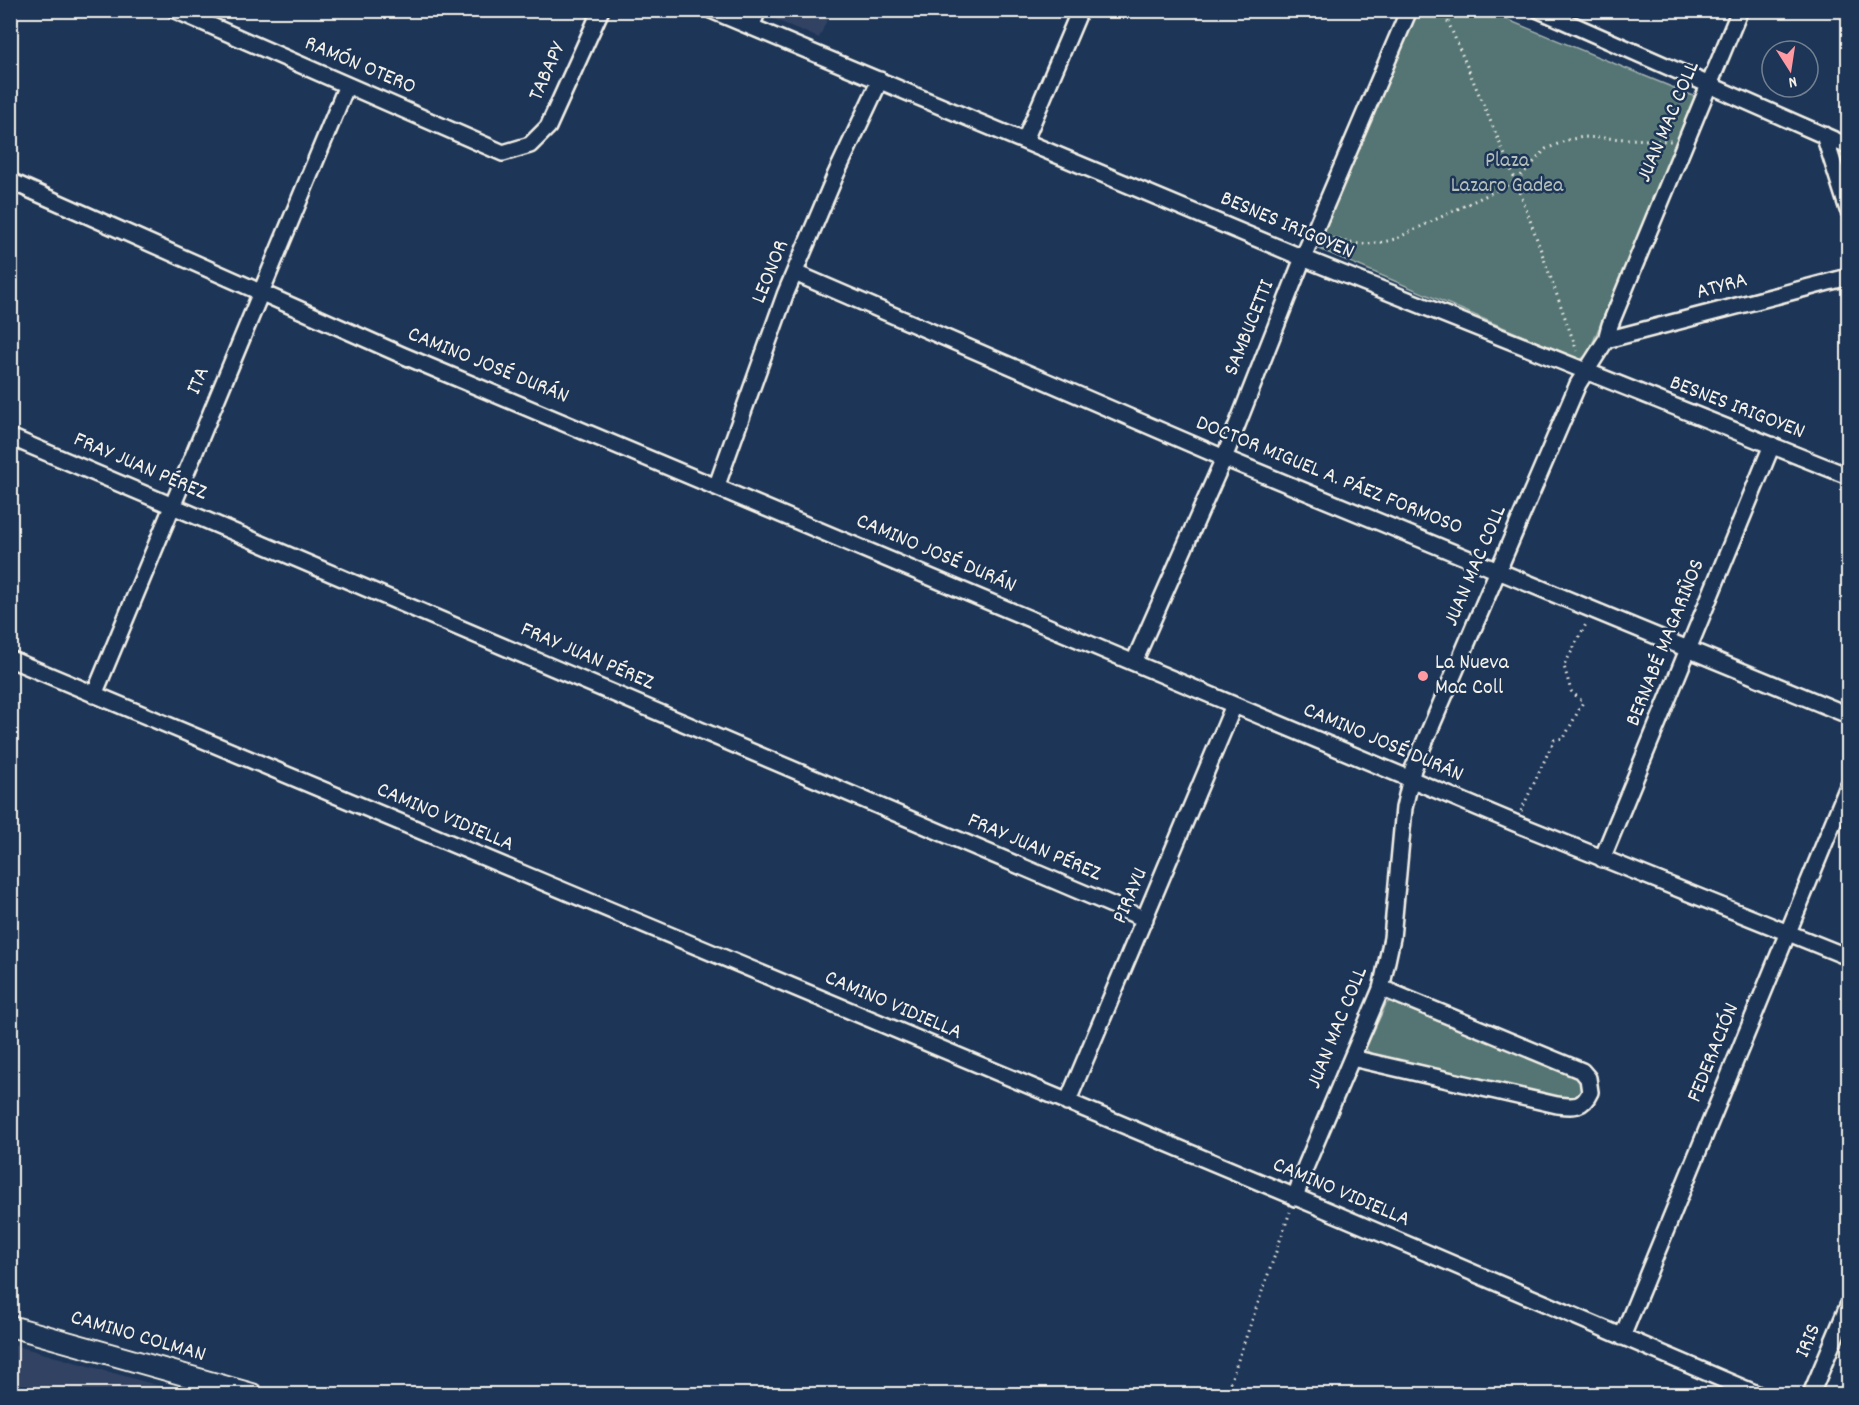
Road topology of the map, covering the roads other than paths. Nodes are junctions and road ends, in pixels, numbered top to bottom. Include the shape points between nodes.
1 (175, 10) edge
2 (601, 10) edge
3 (711, 10) edge
4 (758, 10) edge
5 (1080, 10) edge
6 (1409, 10) edge
7 (1539, 10) edge
8 (1740, 10) edge
9 (751, 27) junction
10 (880, 81) junction
11 (347, 85) junction
12 (1709, 86) junction
13 (1824, 135) junction
14 (1024, 140) junction
15 (528, 146) joint
16 (1848, 146) edge
17 (10, 181) edge
18 (1848, 210) edge
19 (1302, 258) junction
20 (795, 273) junction
21 (1848, 277) edge
22 (260, 293) junction
23 (1606, 340) junction
24 (1585, 373) junction
25 (10, 437) edge
26 (1772, 445) junction
27 (1224, 458) junction
28 (1848, 476) edge
29 (717, 486) junction
30 (172, 505) junction
31 (1498, 570) junction
32 (1688, 649) junction
33 (10, 659) edge
34 (1134, 662) junction
35 (94, 695) junction
36 (1234, 705) junction
37 (1848, 716) edge
38 (1411, 778) junction
39 (1848, 786) edge
40 (1602, 859) junction
41 (1145, 919) junction
42 (1788, 932) junction
43 (1848, 957) edge
44 (1381, 988) junction
45 (1352, 1058) junction
46 (1067, 1104) junction
47 (1295, 1198) junction
48 (1848, 1306) edge
49 (10, 1326) edge
50 (1622, 1337) junction
51 (252, 1395) edge
52 (1757, 1395) edge
53 (1810, 1395) edge

1 - 11 street, RAMÓN OTERO
2 - 15 street, TABAPY via 548,127
3 - 9 street, BESNES IRIGOYEN
4 - 9 street
5 - 14 street
6 - 19 street, SAMBUCETTI
7 - 12 street
8 - 12 street, JUAN MAC COLL
9 - 10 street, BESNES IRIGOYEN
10 - 14 street, BESNES IRIGOYEN
10 - 20 street, LEONOR
11 - 15 street, RAMÓN OTERO via 502,153
11 - 22 street, ITA
12 - 13 street
12 - 23 street, JUAN MAC COLL
13 - 16 street
13 - 18 street
14 - 19 street, BESNES IRIGOYEN
17 - 22 street, CAMINO JOSÉ DURÁN
19 - 24 street, BESNES IRIGOYEN
19 - 27 street, SAMBUCETTI
20 - 27 street, DOCTOR MIGUEL A. PÁEZ FORMOSO
20 - 29 street, LEONOR
21 - 23 street, ATYRA
22 - 29 street, CAMINO JOSÉ DURÁN
22 - 30 street, ITA
23 - 24 street, JUAN MAC COLL
24 - 26 street, BESNES IRIGOYEN
24 - 31 street, JUAN MAC COLL
25 - 30 street, FRAY JUAN PÉREZ
26 - 28 street, BESNES IRIGOYEN
26 - 32 street, BERNABÉ MAGARIÑOS
27 - 31 street, DOCTOR MIGUEL A. PÁEZ FORMOSO
27 - 34 street, SAMBUCETTI
29 - 34 street, CAMINO JOSÉ DURÁN
30 - 35 street, ITA
30 - 41 street, FRAY JUAN PÉREZ
31 - 32 street, DOCTOR MIGUEL A. PÁEZ FORMOSO
31 - 38 street, JUAN MAC COLL
32 - 37 street, DOCTOR MIGUEL A. PÁEZ FORMOSO
32 - 40 street, BERNABÉ MAGARIÑOS
33 - 35 street, CAMINO VIDIELLA
34 - 36 street, CAMINO JOSÉ DURÁN
35 - 46 street, CAMINO VIDIELLA
36 - 38 street, CAMINO JOSÉ DURÁN
36 - 41 street, PIRAYU
38 - 40 street, CAMINO JOSÉ DURÁN
38 - 44 street, JUAN MAC COLL via 1404,807 1392,938
39 - 42 street, FEDERACIÓN
40 - 42 street, CAMINO JOSÉ DURÁN
41 - 46 street, PIRAYU
42 - 43 street, CAMINO JOSÉ DURÁN
42 - 50 street, FEDERACIÓN
44 - 45 street, JUAN MAC COLL
44 - 45 street via 1582,1071 1588,1078 1590,1092 1576,1107 1557,1105
45 - 47 street, JUAN MAC COLL
46 - 47 street, CAMINO VIDIELLA
47 - 50 street, CAMINO VIDIELLA
48 - 53 street, IRIS
49 - 51 street, CAMINO COLMAN
50 - 52 street, CAMINO VIDIELLA

